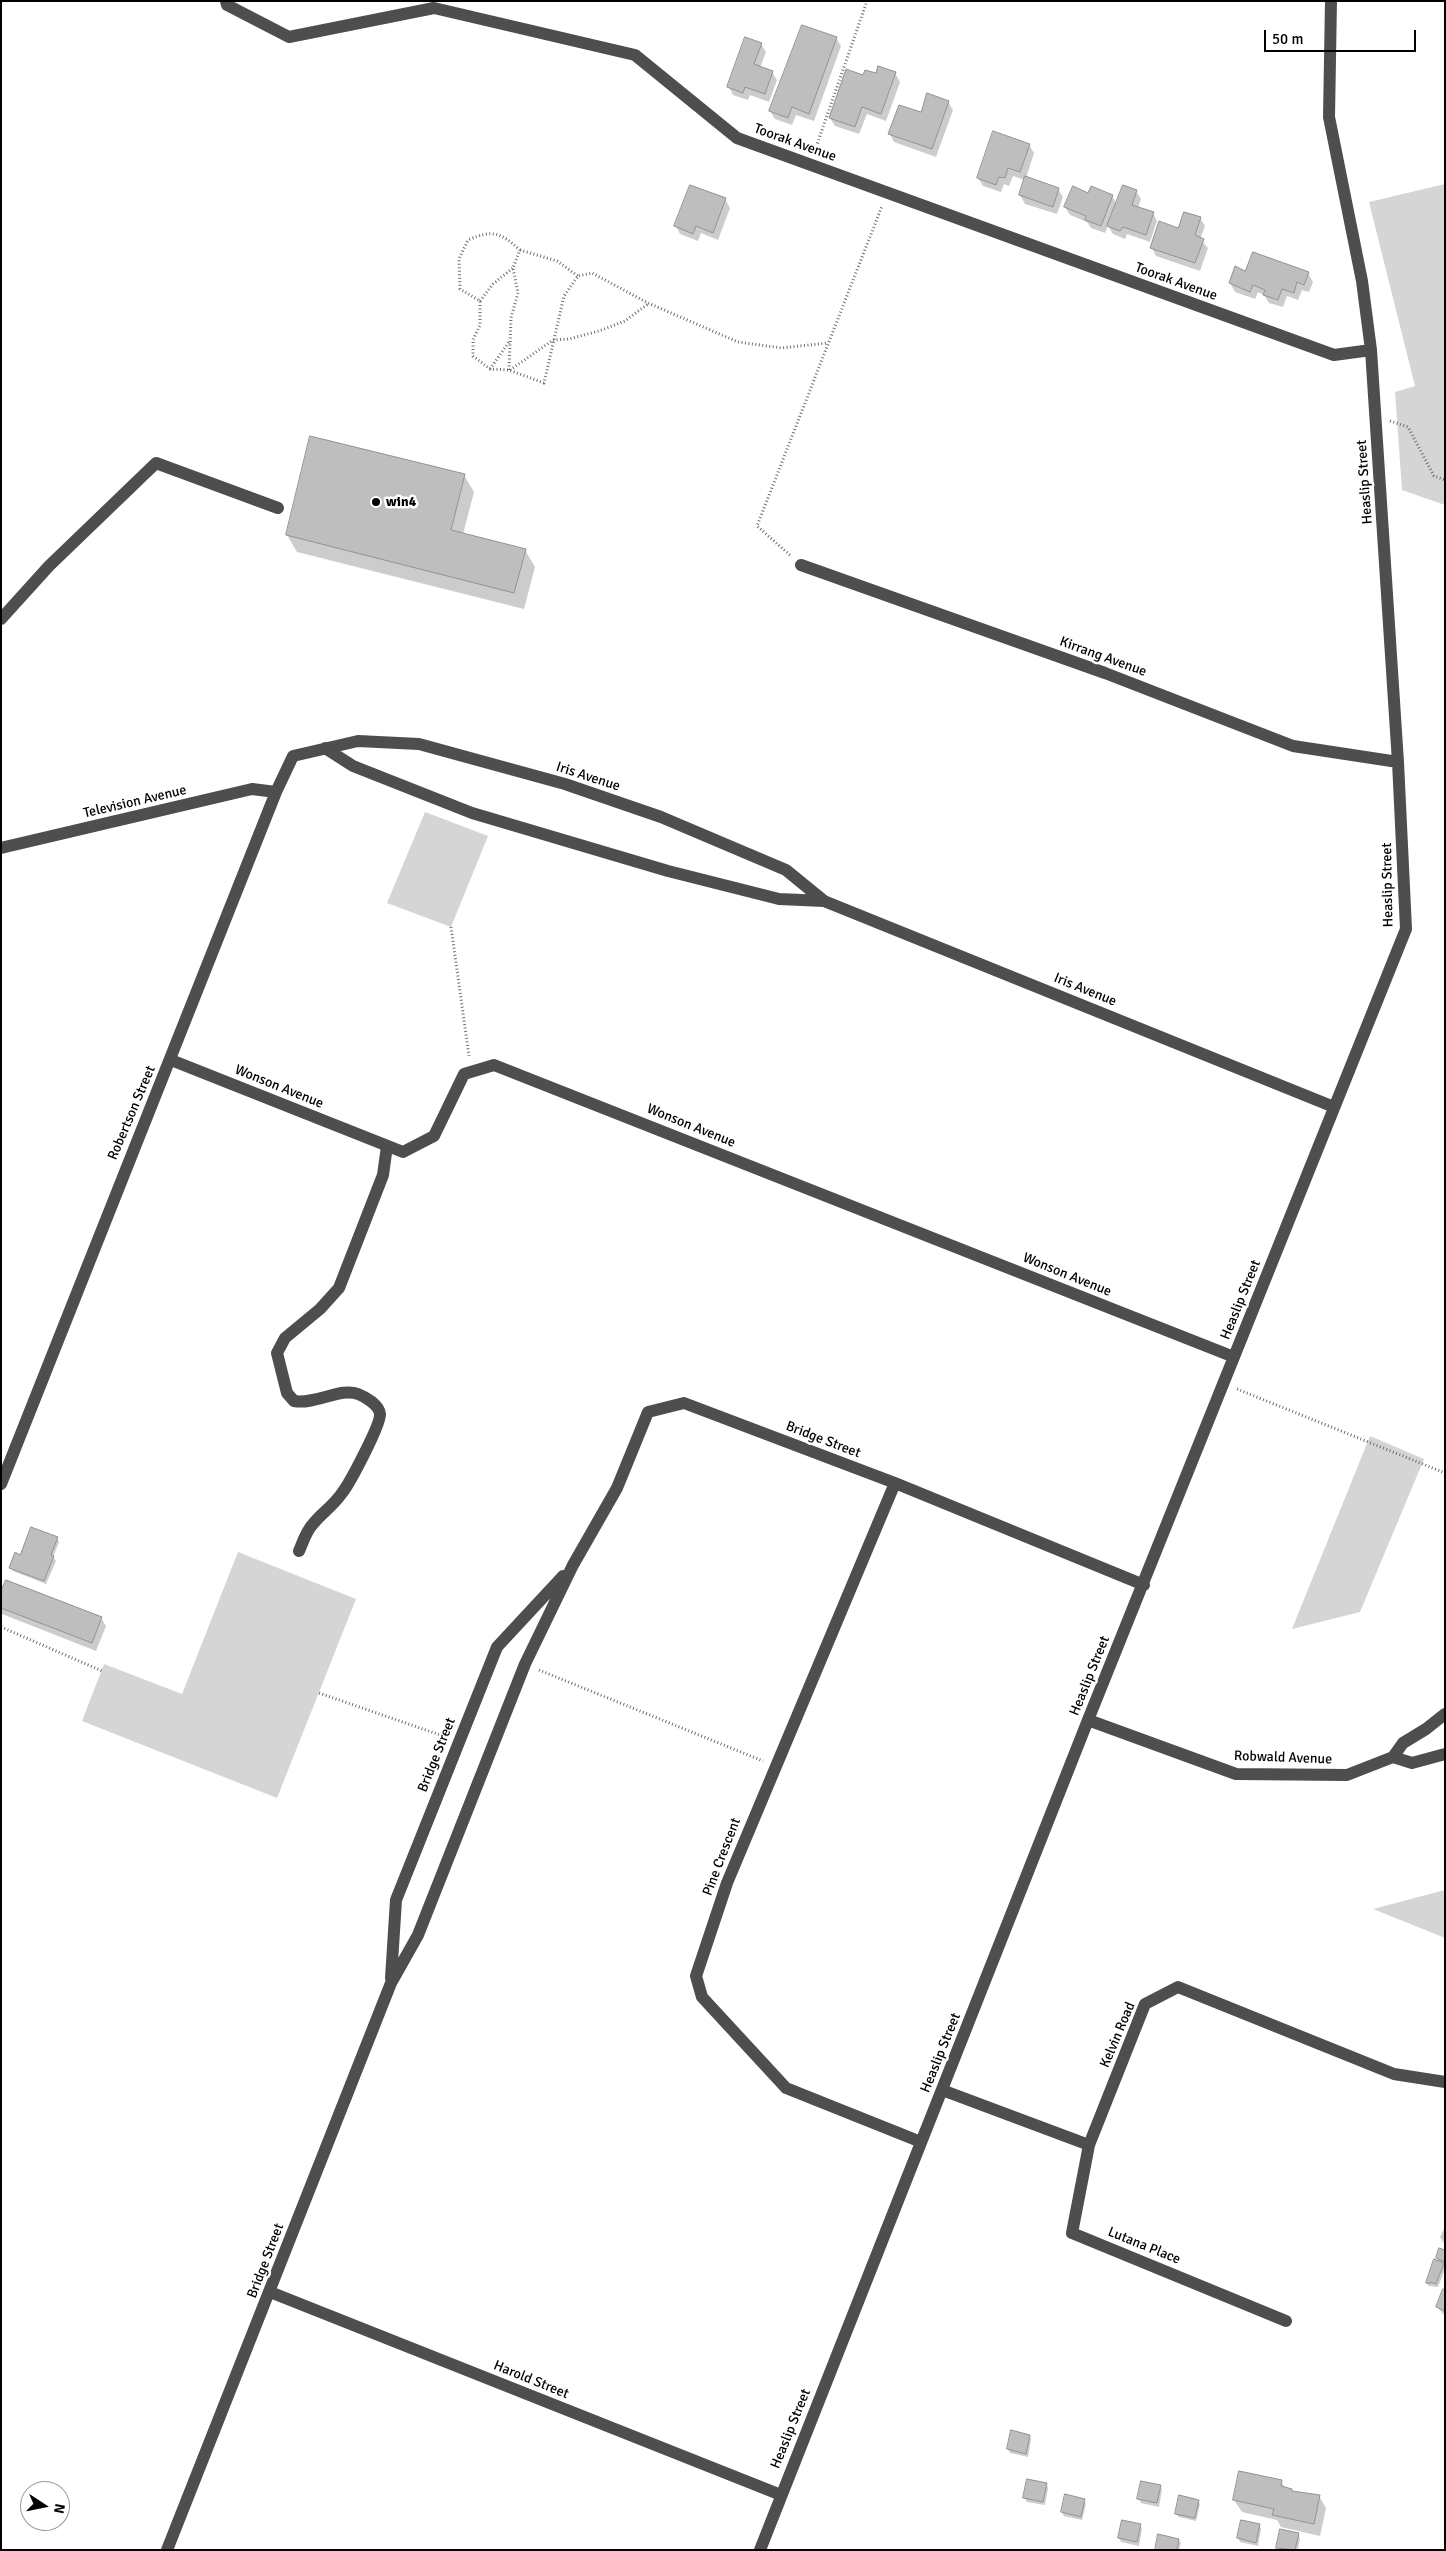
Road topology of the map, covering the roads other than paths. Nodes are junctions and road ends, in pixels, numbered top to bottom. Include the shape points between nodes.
1 (226, 1) edge
2 (1331, 1) edge
3 (1371, 350) junction
4 (278, 508) dead end
5 (801, 565) road end
6 (1, 619) edge
7 (325, 748) junction
8 (294, 756) joint
9 (1398, 762) junction
10 (276, 792) junction
11 (1, 848) edge
12 (824, 901) junction
13 (171, 1060) junction
14 (1334, 1107) junction
15 (387, 1146) junction
16 (1234, 1357) junction
17 (895, 1483) junction
18 (1, 1484) edge
19 (298, 1551) dead end
20 (573, 1565) junction
21 (1144, 1585) junction
22 (1445, 1714) edge
23 (1088, 1720) junction
24 (1445, 1754) edge
25 (1393, 1758) junction
26 (391, 1983) junction
27 (1445, 2082) edge
28 (942, 2090) junction
29 (921, 2142) junction
30 (1090, 2145) junction
31 (270, 2292) junction
32 (1286, 2321) dead end
33 (781, 2495) junction
34 (168, 2550) edge
35 (760, 2550) edge

1 - 3 street, Toorak Avenue via 227,5 289,37 434,8 635,55 737,138 1334,355
2 - 3 street, Heaslip Street via 1329,117 1362,281
3 - 9 street, Heaslip Street
4 - 6 street via 156,463 49,566
5 - 9 street, Kirrang Avenue via 1105,673 1294,746
7 - 8 street, Iris Avenue
7 - 12 street, Iris Avenue via 353,766 472,813 677,874 779,899
7 - 12 street, Iris Avenue via 358,741 419,744 565,784 661,817 786,870
8 - 10 street, Robertson Street
9 - 14 street, Heaslip Street via 1406,929
10 - 11 street, Television Avenue via 252,790
10 - 13 street, Robertson Street
12 - 14 street, Iris Avenue
13 - 15 street, Wonson Avenue
13 - 18 street, Robertson Street
14 - 16 street, Heaslip Street
15 - 16 street, Wonson Avenue via 403,1152 434,1136 464,1074 494,1064
15 - 19 street via 383,1175 338,1288 320,1310 286,1338 277,1353 286,1393 294,1401 304,1403 351,1393 358,1394 380,1411 377,1428 347,1486 313,1524
16 - 21 street, Heaslip Street
17 - 20 street, Bridge Street via 684,1403 648,1412 617,1488
17 - 21 street, Bridge Street
17 - 29 street, Pine Crescent via 727,1883 696,1976 702,1997 786,2088
20 - 26 street, Bridge Street via 524,1664 418,1935
20 - 26 street, Bridge Street via 497,1647 396,1900
21 - 23 street, Heaslip Street
22 - 25 street via 1426,1730 1403,1742
23 - 25 street, Robwald Avenue via 1236,1774 1347,1775
23 - 28 street, Heaslip Street
24 - 25 street, Robwald Avenue via 1412,1763
26 - 31 street, Bridge Street
27 - 30 street, Kelvin Road via 1394,2074 1178,1987 1145,2004
28 - 29 street, Heaslip Street
28 - 30 street
29 - 33 street, Heaslip Street
30 - 32 street, Lutana Place via 1072,2233
31 - 33 street, Harold Street
31 - 34 street, Bridge Street
33 - 35 street, Heaslip Street

